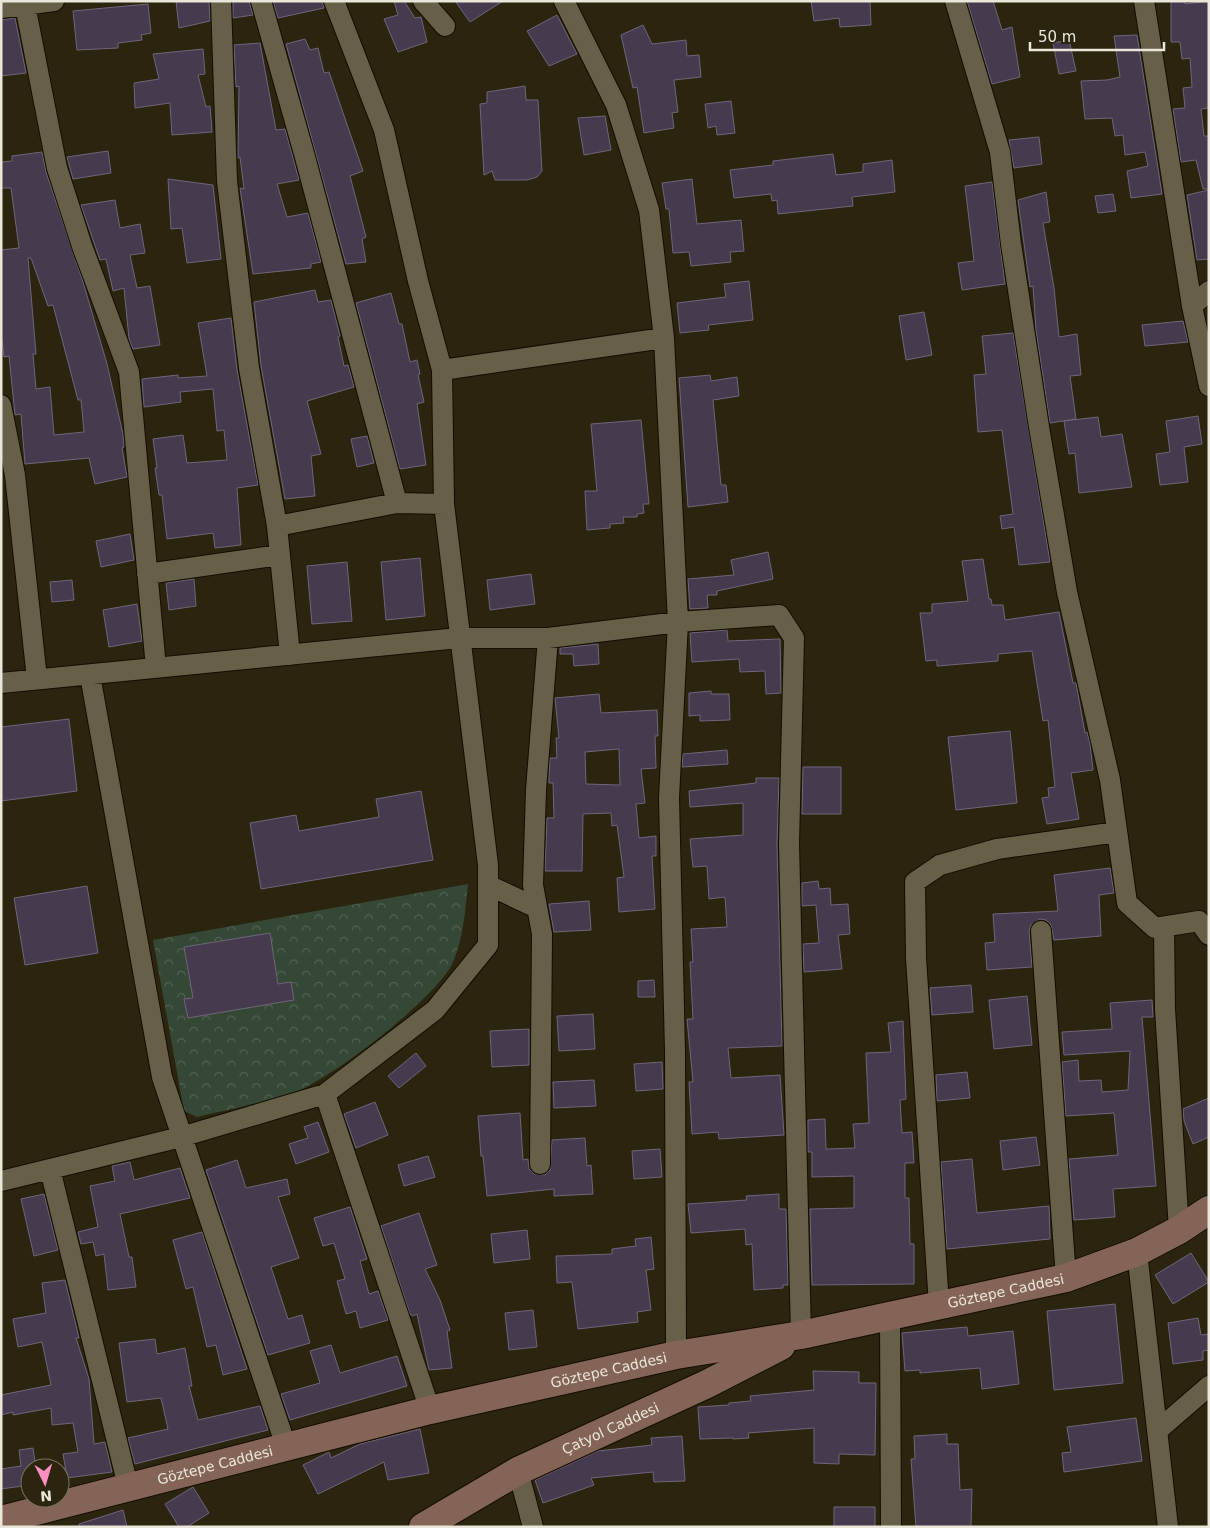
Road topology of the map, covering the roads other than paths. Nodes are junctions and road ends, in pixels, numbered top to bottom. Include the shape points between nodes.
1 (54, 1) edge
2 (221, 1) edge
3 (261, 1) edge
4 (334, 1) edge
5 (423, 1) edge
6 (564, 1) edge
7 (955, 1) edge
8 (1144, 1) edge
9 (25, 5) junction
10 (1, 7) edge
11 (445, 26) dead end
12 (1209, 291) edge
13 (1192, 306) junction
14 (664, 338) junction
15 (442, 370) junction
16 (1209, 386) edge
17 (1, 405) edge
18 (397, 503) junction
19 (444, 504) junction
20 (277, 526) junction
21 (280, 555) junction
22 (147, 574) junction
23 (678, 622) junction
24 (459, 638) junction
25 (548, 638) junction
26 (290, 655) junction
27 (156, 668) junction
28 (90, 675) junction
29 (37, 679) junction
30 (1, 683) edge
31 (1117, 832) junction
32 (488, 885) junction
33 (537, 908) junction
34 (1164, 927) junction
35 (1041, 931) dead end
36 (1208, 933) edge
37 (325, 1094) junction
38 (181, 1137) junction
39 (540, 1164) dead end
40 (50, 1169) junction
41 (1, 1181) edge
42 (1209, 1210) edge
43 (1179, 1230) junction
44 (1137, 1252) junction
45 (1066, 1278) junction
46 (939, 1305) junction
47 (890, 1316) junction
48 (801, 1335) junction
49 (676, 1355) junction
50 (1209, 1386) edge
51 (430, 1410) junction
52 (1157, 1431) junction
53 (286, 1446) junction
54 (518, 1471) junction
55 (128, 1486) junction
56 (1, 1520) edge
57 (423, 1527) edge
58 (533, 1527) edge
59 (891, 1527) edge
60 (1168, 1527) edge

1 - 9 street
2 - 20 street via 227,181 249,368
3 - 18 street
4 - 15 street via 384,130
5 - 11 street
6 - 14 street via 616,105 649,210
7 - 31 street via 1000,152 1047,476 1067,592 1110,780
8 - 13 street
9 - 10 street
9 - 22 street via 57,168 129,372
12 - 13 street
13 - 16 street
14 - 15 street
14 - 23 street
15 - 19 street
17 - 29 street via 15,475
18 - 19 street
18 - 20 street
19 - 24 street
20 - 21 street
21 - 22 street
21 - 26 street
22 - 27 street
23 - 25 street
23 - 48 street via 778,615 794,638 789,844
23 - 49 street via 669,798 675,1051
24 - 25 street
24 - 26 street
24 - 32 street
25 - 33 street via 536,790 533,884
26 - 27 street
27 - 28 street
28 - 29 street
28 - 38 street via 162,1077
29 - 30 street
31 - 34 street via 1127,903 1155,928
31 - 46 street via 997,849 940,865 915,882 916,958
32 - 33 street
32 - 37 street via 488,945 435,1010
33 - 39 street via 542,934
34 - 36 street via 1199,921
34 - 43 street
35 - 45 street
37 - 38 street
37 - 51 street
38 - 40 street
38 - 53 street
40 - 41 street
40 - 55 street
42 - 43 street, Göztepe Caddesi
43 - 44 street, Göztepe Caddesi
44 - 45 street, Göztepe Caddesi
44 - 52 street
45 - 46 street, Göztepe Caddesi
46 - 47 street, Göztepe Caddesi
47 - 48 street, Göztepe Caddesi
47 - 59 street
48 - 49 street, Göztepe Caddesi
48 - 54 street, Çatyol Caddesi via 708,1384
49 - 51 street, Göztepe Caddesi
50 - 52 street
51 - 53 street, Göztepe Caddesi
52 - 60 street
53 - 55 street, Göztepe Caddesi
54 - 57 street, Çatyol Caddesi
54 - 58 street
55 - 56 street, Göztepe Caddesi

